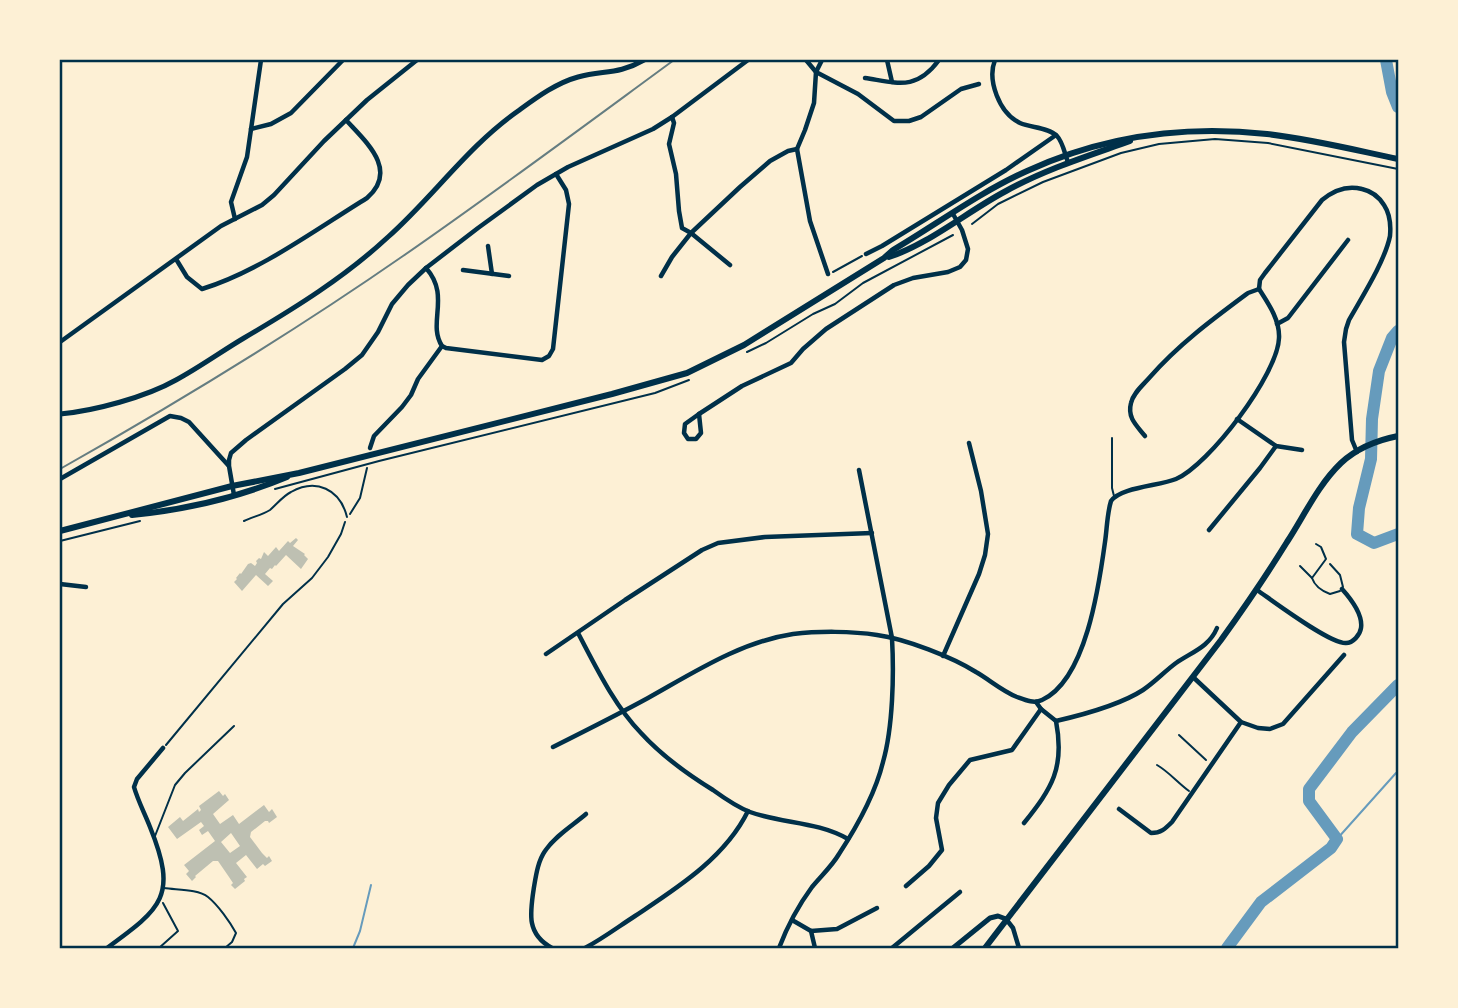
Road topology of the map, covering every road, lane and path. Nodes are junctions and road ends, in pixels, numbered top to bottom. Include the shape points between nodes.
1 (261, 60) edge
2 (343, 60) edge
3 (417, 60) edge
4 (644, 60) edge
5 (748, 60) edge
6 (806, 60) edge
7 (822, 60) edge
8 (887, 60) edge
9 (939, 60) edge
10 (995, 60) edge
11 (816, 72) junction
12 (865, 78) dead end
13 (892, 82) junction
14 (979, 84) dead end
15 (672, 117) junction
16 (346, 120) junction
17 (251, 129) junction
18 (1056, 135) junction
19 (1139, 138) junction
20 (797, 149) junction
21 (1065, 155) junction
22 (1398, 159) edge
23 (1068, 162) junction
24 (1398, 169) edge
25 (556, 174) junction
26 (953, 214) junction
27 (235, 219) junction
28 (957, 221) junction
29 (972, 224) dead end
30 (691, 233) junction
31 (953, 234) dead end
32 (1348, 240) dead end
33 (488, 246) dead end
34 (866, 254) joint
35 (884, 258) junction
36 (176, 260) junction
37 (730, 265) dead end
38 (426, 268) junction
39 (463, 271) dead end
40 (492, 274) junction
41 (828, 274) joint
42 (509, 276) dead end
43 (661, 276) dead end
44 (1259, 289) junction
45 (804, 319) dead end
46 (1277, 324) junction
47 (60, 342) edge
48 (442, 346) junction
49 (60, 414) edge
50 (699, 414) junction
51 (1237, 419) junction
52 (1145, 436) dead end
53 (1398, 436) edge
54 (1112, 438) dead end
55 (969, 443) dead end
56 (1276, 446) junction
57 (370, 448) dead end
58 (1302, 450) dead end
59 (1357, 452) junction
60 (229, 466) junction
61 (352, 468) dead end
62 (367, 468) dead end
63 (859, 470) dead end
64 (299, 473) junction
65 (325, 475) dead end
66 (60, 479) edge
67 (232, 486) junction
68 (234, 495) junction
69 (1114, 496) junction
70 (121, 516) junction
71 (347, 517) junction
72 (244, 521) dead end
73 (132, 523) dead end
74 (1209, 530) dead end
75 (60, 531) edge
76 (872, 533) junction
77 (60, 541) edge
78 (1316, 544) dead end
79 (1330, 564) dead end
80 (1300, 566) dead end
81 (1312, 578) junction
82 (60, 584) edge
83 (86, 587) dead end
84 (1342, 589) junction
85 (1257, 590) junction
86 (1217, 628) dead end
87 (578, 633) junction
88 (892, 638) junction
89 (546, 654) dead end
90 (1344, 655) dead end
91 (943, 656) junction
92 (1192, 676) junction
93 (1036, 702) junction
94 (1041, 709) junction
95 (623, 711) junction
96 (1056, 721) junction
97 (1241, 722) junction
98 (234, 726) dead end
99 (1179, 735) dead end
100 (554, 747) dead end
101 (163, 748) joint
102 (1157, 765) dead end
103 (1212, 765) junction
104 (1192, 793) junction
105 (1119, 808) dead end
106 (748, 811) junction
107 (586, 814) dead end
108 (1024, 823) dead end
109 (154, 837) junction
110 (848, 839) junction
111 (906, 886) dead end
112 (164, 888) junction
113 (960, 892) dead end
114 (159, 900) junction
115 (877, 908) dead end
116 (1006, 919) junction
117 (792, 920) junction
118 (811, 931) junction
119 (107, 948) edge
120 (159, 948) edge
121 (225, 948) edge
122 (552, 948) edge
123 (585, 948) edge
124 (779, 948) edge
125 (815, 948) edge
126 (892, 948) edge
127 (953, 948) edge
128 (985, 948) edge
129 (1019, 948) edge

1 - 17 street
2 - 17 street via 291,113
3 - 16 street
4 - 49 street via 622,70 564,82 517,112 365,257 302,303 178,379 114,403
5 - 15 street
6 - 11 street
7 - 11 street
8 - 13 street
9 - 13 street via 919,79
10 - 18 street via 995,89 1011,117
11 - 14 street via 899,122 921,117 961,89
11 - 20 street via 814,103
12 - 13 street
15 - 25 street
15 - 30 street via 669,144 681,225
16 - 27 street via 274,195
16 - 36 street via 376,154 380,166 379,183 367,198 250,269 212,286 202,289 194,284
17 - 27 street via 247,157 231,202
18 - 21 street
18 - 34 street
19 - 21 main road
19 - 22 main road via 1242,132
19 - 23 main road
20 - 30 street via 770,161
20 - 41 street via 810,221
21 - 23 street
21 - 26 main road via 1011,178
23 - 28 main road via 1005,191
24 - 29 path via 1268,143 1215,139 1158,144 1043,181 998,204
25 - 38 street
25 - 48 street via 569,204 549,356 542,360
26 - 28 street
26 - 35 main road
27 - 36 street
28 - 35 main road
28 - 50 street via 968,249 960,267 894,285 826,329 790,363
30 - 37 street
30 - 43 street
31 - 45 path
32 - 46 street via 1288,318
33 - 40 street
34 - 41 path
35 - 64 main road via 744,345 687,373
36 - 47 street
38 - 48 street via 433,275 440,301 437,326
38 - 60 street via 392,304 362,355 237,447
39 - 40 street
40 - 42 street
44 - 46 street
44 - 52 street via 1188,338 1138,390 1130,413
44 - 59 street via 1265,273 1331,192 1355,187 1367,190 1386,207 1390,236 1349,320 1344,342 1352,440
46 - 51 street via 1279,338 1273,360
48 - 57 street via 402,407 374,436
50 - 50 street via 685,424 688,439 701,433
51 - 56 street
51 - 69 street via 1202,459 1177,478
53 - 59 main road
54 - 69 lane
55 - 91 street via 988,534 978,574
56 - 58 street
56 - 74 street
59 - 85 main road via 1320,489
60 - 66 street via 189,422 170,416
60 - 67 street
61 - 65 path
62 - 71 path via 360,498
63 - 76 street
64 - 67 main road
64 - 68 main road
67 - 68 street
67 - 70 main road
68 - 70 main road
69 - 93 street via 1087,631 1067,677
70 - 75 main road
71 - 72 lane via 333,494 314,485 292,492 268,511
71 - 101 path via 312,578 283,604
73 - 77 path
76 - 87 street via 718,543
76 - 88 street
78 - 81 lane via 1326,559
79 - 84 lane via 1341,578
80 - 81 lane
81 - 84 lane via 1317,587 1331,594
82 - 83 street
84 - 85 street via 1361,628 1347,643 1315,629
85 - 92 main road
86 - 96 street via 1206,645 1144,690
87 - 89 street
87 - 95 street
88 - 91 street
88 - 95 street via 815,632 759,643 727,655
88 - 110 street via 884,760 868,804
90 - 97 street via 1283,724 1270,729
91 - 93 street via 1011,694
92 - 97 street
92 - 116 main road
93 - 94 street
94 - 96 street
94 - 111 street via 1012,750 970,760 949,785 938,803 936,818 942,850
95 - 100 street
95 - 106 street via 670,760
96 - 108 street via 1056,774
97 - 103 street
98 - 109 lane via 184,773
99 - 103 path
101 - 109 street via 134,787
102 - 104 path
103 - 104 street
104 - 105 street via 1159,833 1151,833
106 - 110 street via 824,828
106 - 123 street via 735,834 702,868
107 - 122 street via 547,848 538,869 530,916 537,937
109 - 112 street
110 - 117 street
112 - 114 street
112 - 121 lane via 208,897 236,933
113 - 126 street
114 - 119 street via 139,925
114 - 120 path via 178,931
115 - 118 street via 837,929
116 - 127 street via 990,918
116 - 128 main road
116 - 129 street
117 - 118 street
117 - 124 street
118 - 125 street

